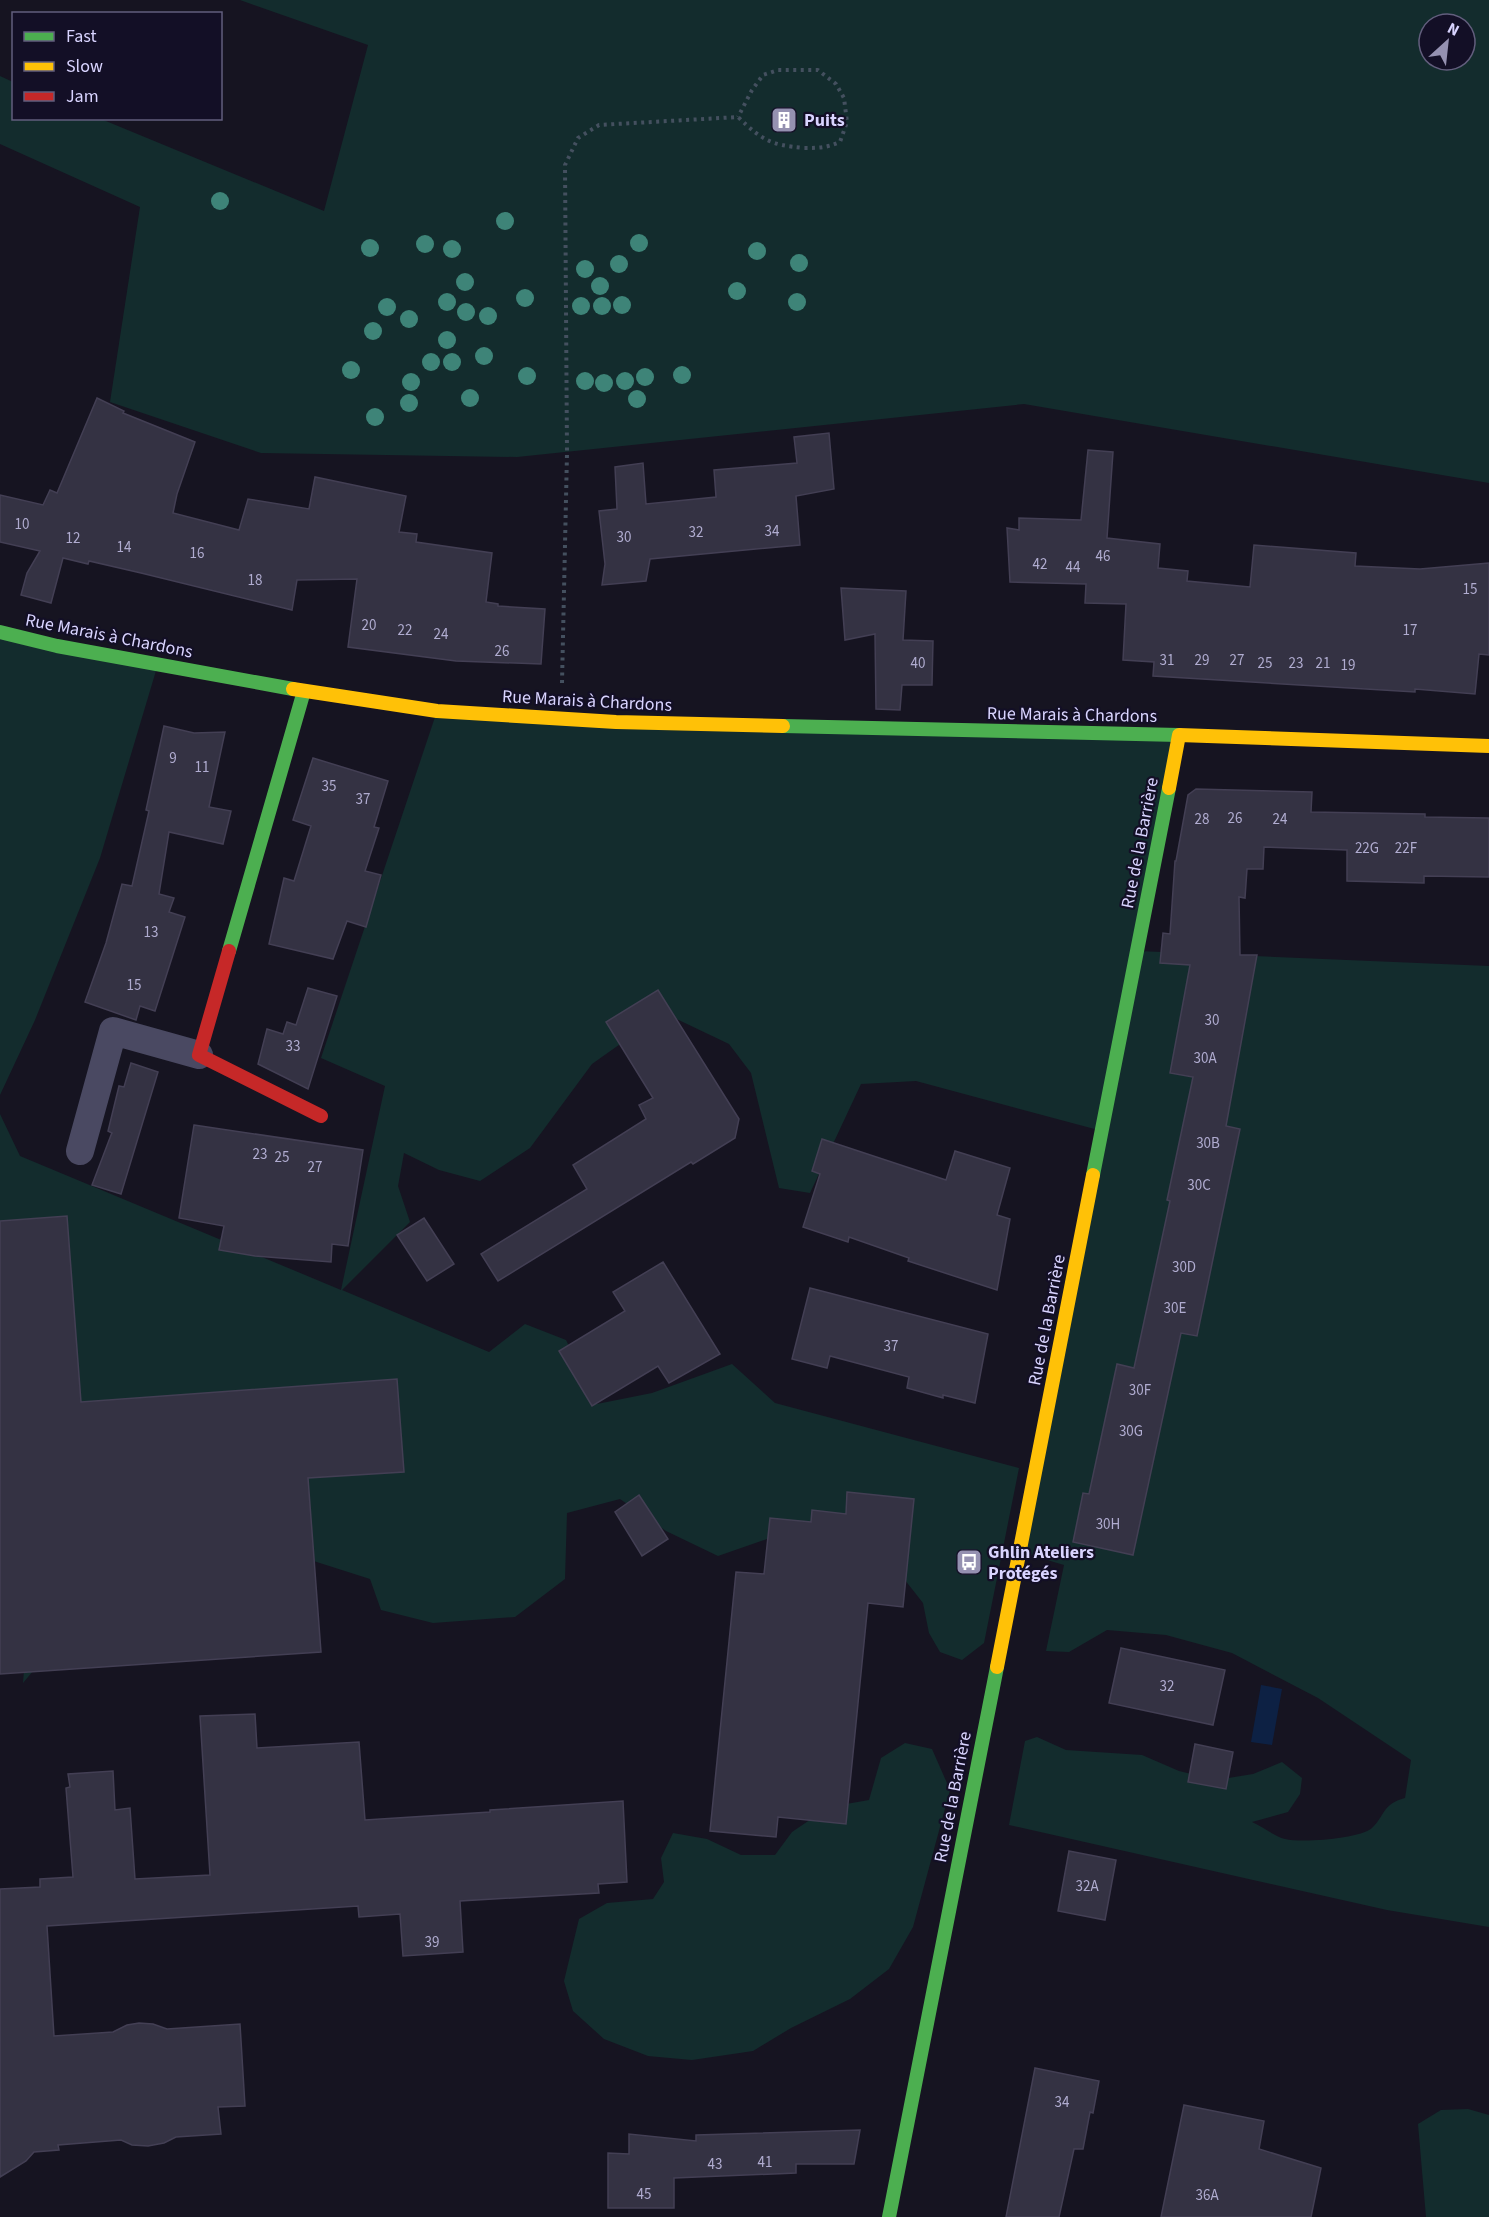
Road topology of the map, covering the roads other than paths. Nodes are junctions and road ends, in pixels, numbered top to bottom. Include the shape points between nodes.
1 (0, 632) edge
2 (304, 691) junction
3 (1179, 735) junction
4 (1489, 746) edge
5 (199, 1055) junction
6 (321, 1116) dead end
7 (80, 1150) dead end
8 (889, 2217) edge

1 - 2 street, Rue Marais à Chardons
2 - 3 street, Rue Marais à Chardons via 437,711 561,720
2 - 5 street
3 - 4 street
3 - 8 street, Rue de la Barrière
5 - 6 street
5 - 7 street via 113,1031

